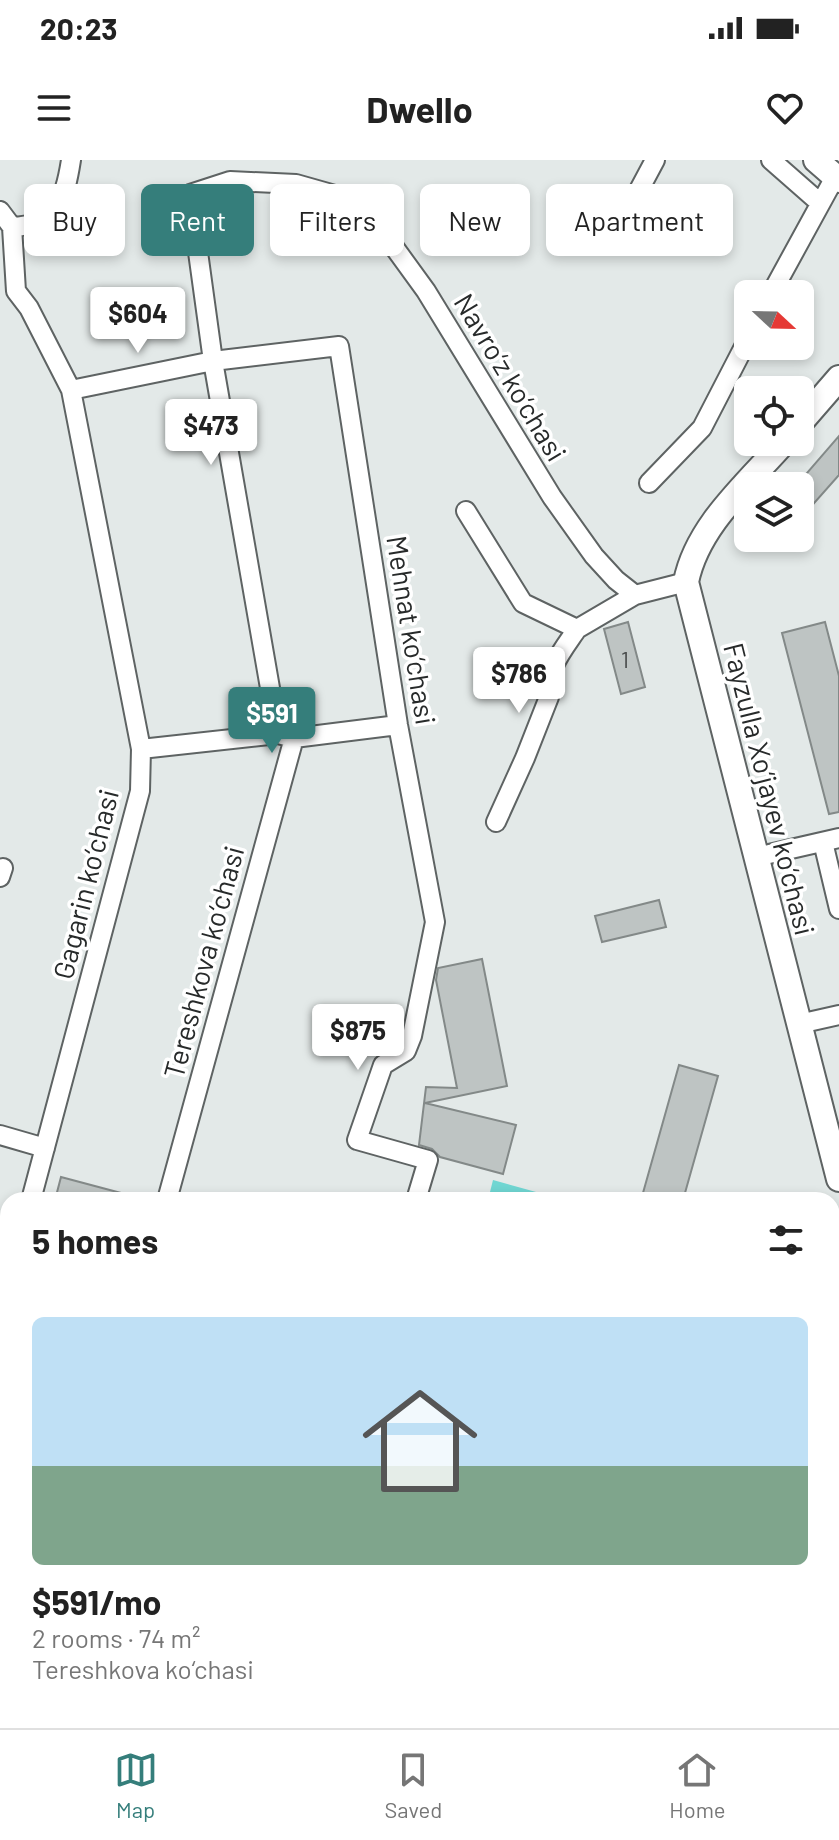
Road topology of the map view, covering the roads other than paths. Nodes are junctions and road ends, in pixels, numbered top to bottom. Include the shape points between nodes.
1 (71, 160) edge
2 (655, 160) edge
3 (771, 160) edge
4 (816, 160) edge
5 (837, 179) edge
6 (221, 184) edge
7 (642, 184) edge
8 (820, 203) junction
9 (0, 211) edge
10 (12, 227) junction
11 (199, 256) edge
12 (779, 280) edge
13 (737, 360) edge
14 (213, 361) junction
15 (839, 378) edge
16 (71, 390) junction
17 (814, 407) edge
18 (772, 456) edge
19 (649, 483) dead end
20 (466, 511) dead end
21 (686, 582) junction
22 (635, 595) junction
23 (577, 629) junction
24 (398, 725) junction
25 (286, 736) junction
26 (141, 749) junction
27 (496, 822) dead end
28 (831, 840) edge
29 (756, 857) junction
30 (839, 909) edge
31 (839, 1015) edge
32 (799, 1024) junction
33 (832, 1122) edge
34 (0, 1135) edge
35 (45, 1148) junction
36 (839, 1179) edge
37 (33, 1192) edge
38 (169, 1192) edge
39 (418, 1192) edge

1 - 10 street via 65,193 49,215 32,226
2 - 7 street
3 - 8 street
4 - 5 main road
5 - 8 street
6 - 22 street, Navro‘z ko‘chasi via 296,184 342,197 373,218 426,291 552,497 594,556
8 - 12 street
9 - 10 street
10 - 16 street, Gagarin ko‘chasi via 16,291
11 - 14 street, Tereshkova ko‘chasi
13 - 19 street via 702,428
14 - 16 street
14 - 24 street, Mehnat ko‘chasi via 339,346
14 - 25 street, Tereshkova ko‘chasi
15 - 17 main road
16 - 26 street, Gagarin ko‘chasi
18 - 21 main road via 706,533
20 - 23 street via 523,603
21 - 22 street
21 - 29 main road, Fayzulla Xo‘jayev ko‘chasi
22 - 23 street
23 - 27 street via 554,665 549,697
24 - 25 street
24 - 39 street, Mehnat ko‘chasi via 435,922 412,1036 406,1051 383,1065 357,1140 428,1160
25 - 26 street
25 - 38 street, Tereshkova ko‘chasi
26 - 35 street, Gagarin ko‘chasi via 140,791
28 - 29 street
28 - 30 street
29 - 32 main road, Fayzulla Xo‘jayev ko‘chasi
31 - 32 street
32 - 33 main road, Fayzulla Xo‘jayev ko‘chasi
33 - 36 main road, Fayzulla Xo‘jayev ko‘chasi
34 - 35 street
35 - 37 street, Gagarin ko‘chasi

